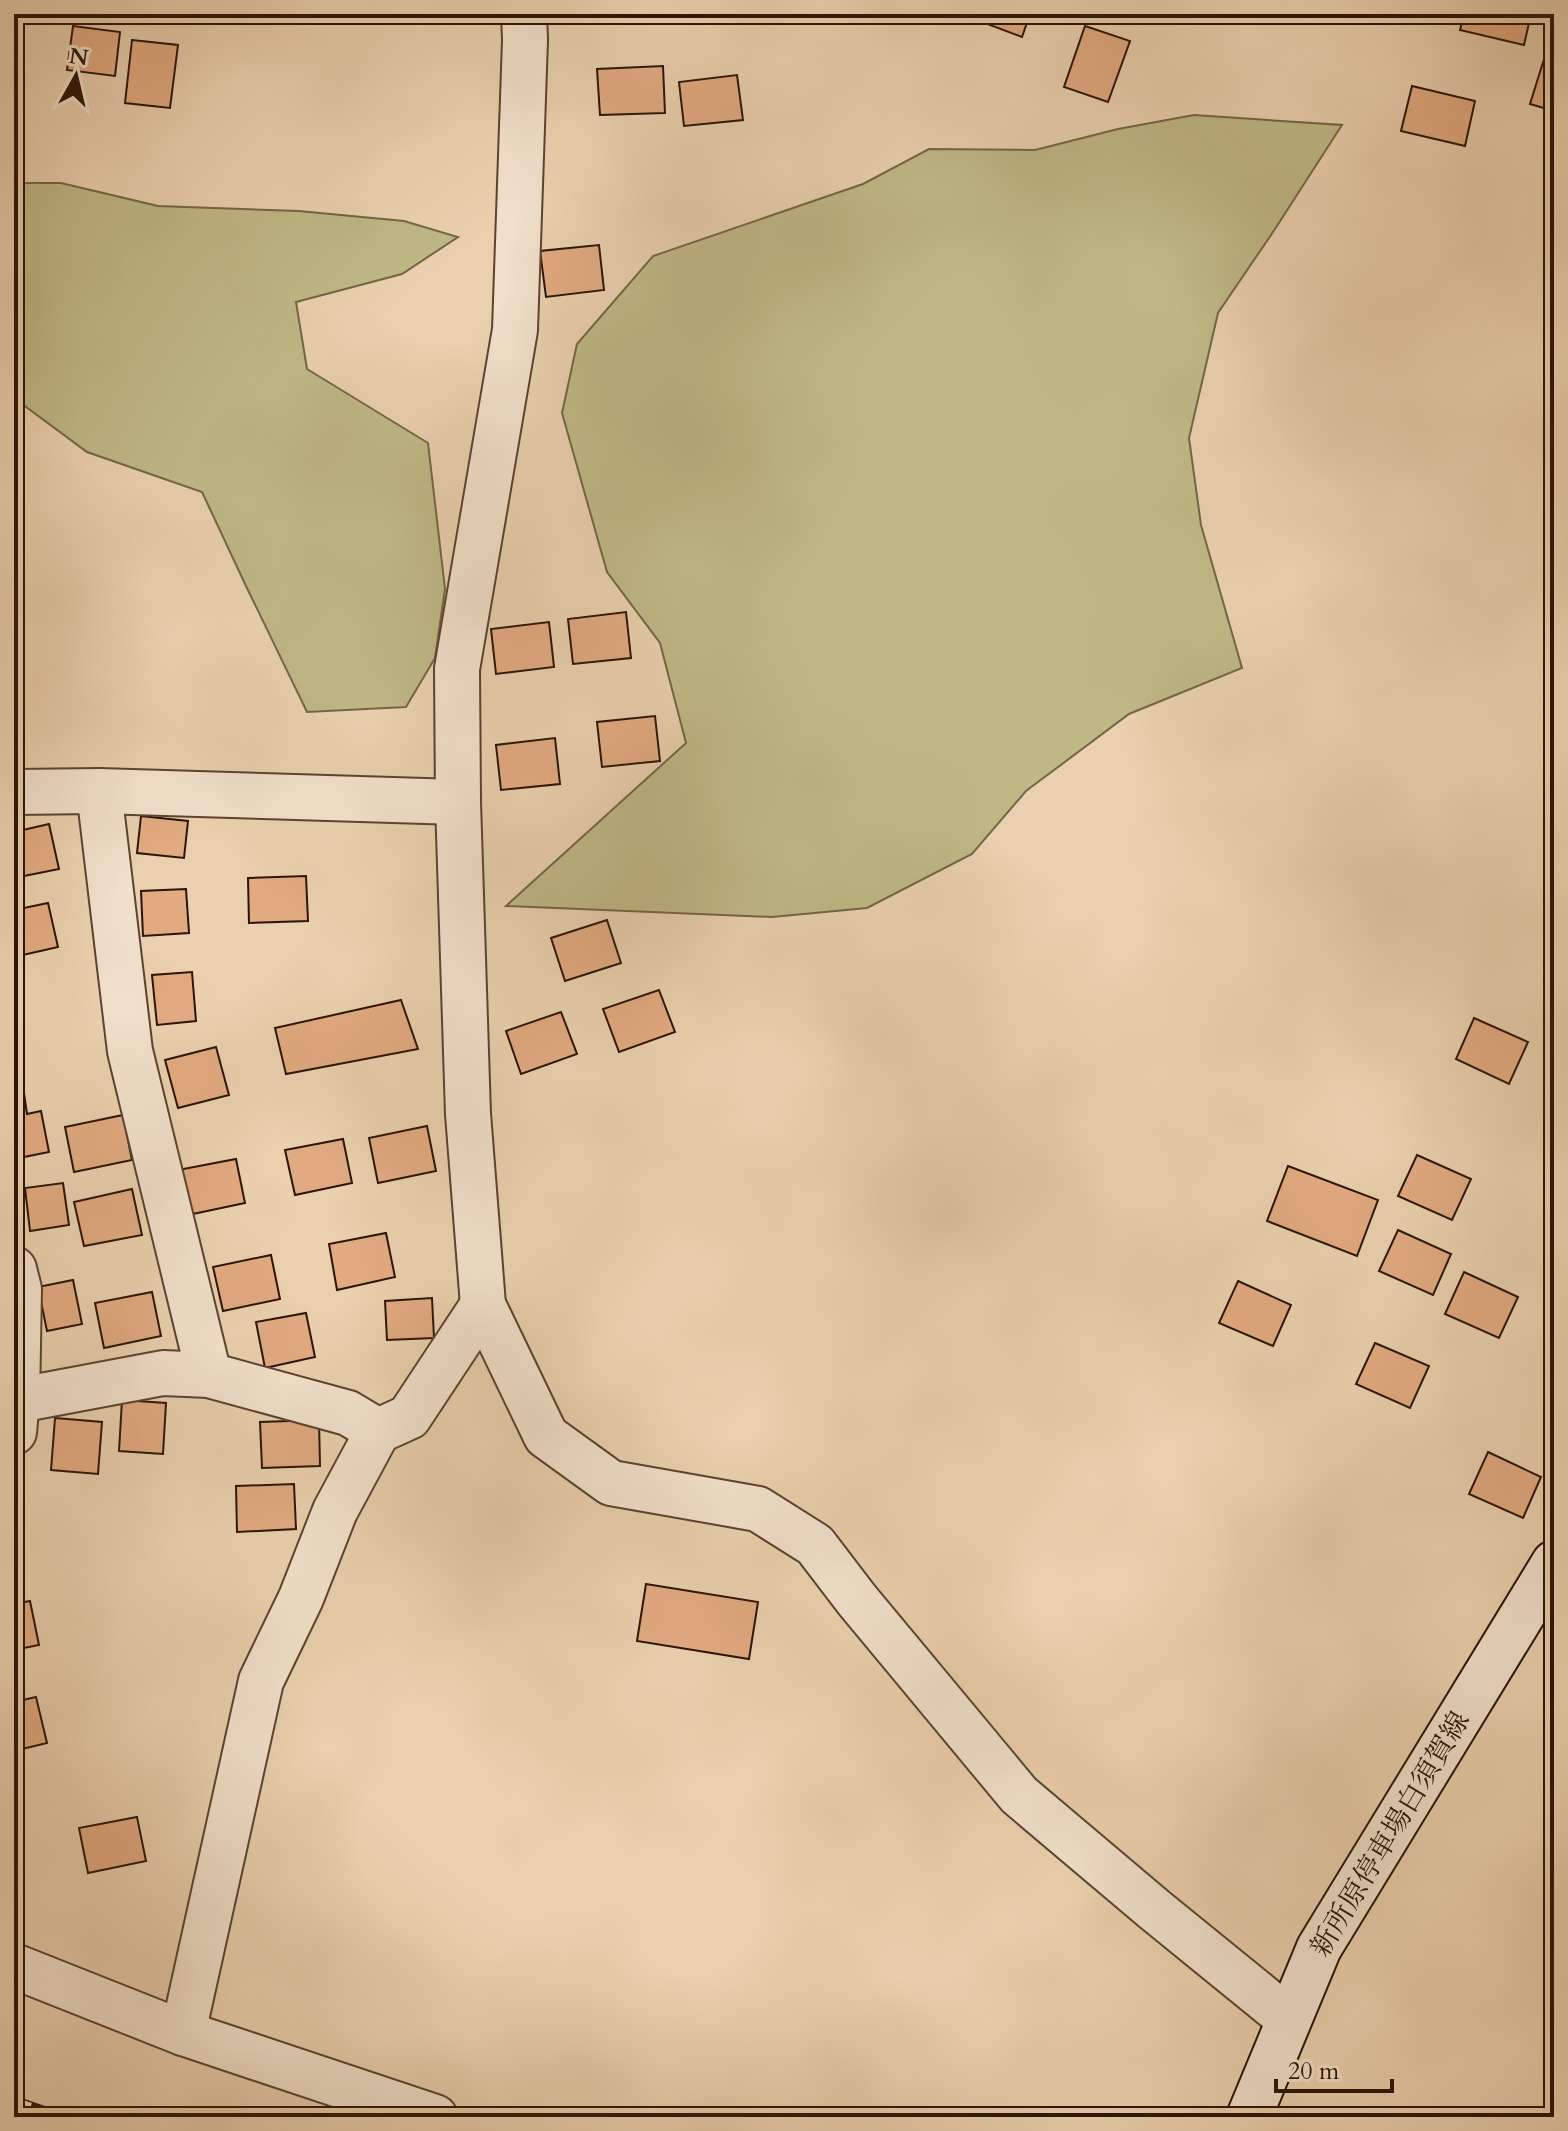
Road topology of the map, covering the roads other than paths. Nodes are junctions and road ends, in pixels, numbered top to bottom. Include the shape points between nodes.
1 (524, 14) edge
2 (99, 791) junction
3 (14, 792) edge
4 (458, 802) junction
5 (14, 1269) edge
6 (483, 1305) junction
7 (209, 1375) junction
8 (15, 1411) edge
9 (378, 1431) junction
10 (1554, 1563) edge
11 (14, 1966) edge
12 (1289, 2019) junction
13 (183, 2033) junction
14 (435, 2117) edge
15 (1249, 2117) edge

1 - 4 street via 515,330 457,669
2 - 3 street
2 - 4 street
2 - 7 street via 130,1051
4 - 6 street via 468,1114
5 - 8 street via 19,1289
6 - 9 street via 409,1417
6 - 12 street via 546,1436 611,1483 758,1509 815,1545 1019,1795
7 - 8 street via 163,1373
7 - 9 street via 348,1413
9 - 13 street via 335,1511 261,1681
10 - 12 street, 新所原停車場白須賀線 via 1319,1948
11 - 13 street
12 - 15 street, 新所原停車場白須賀線
13 - 14 street

